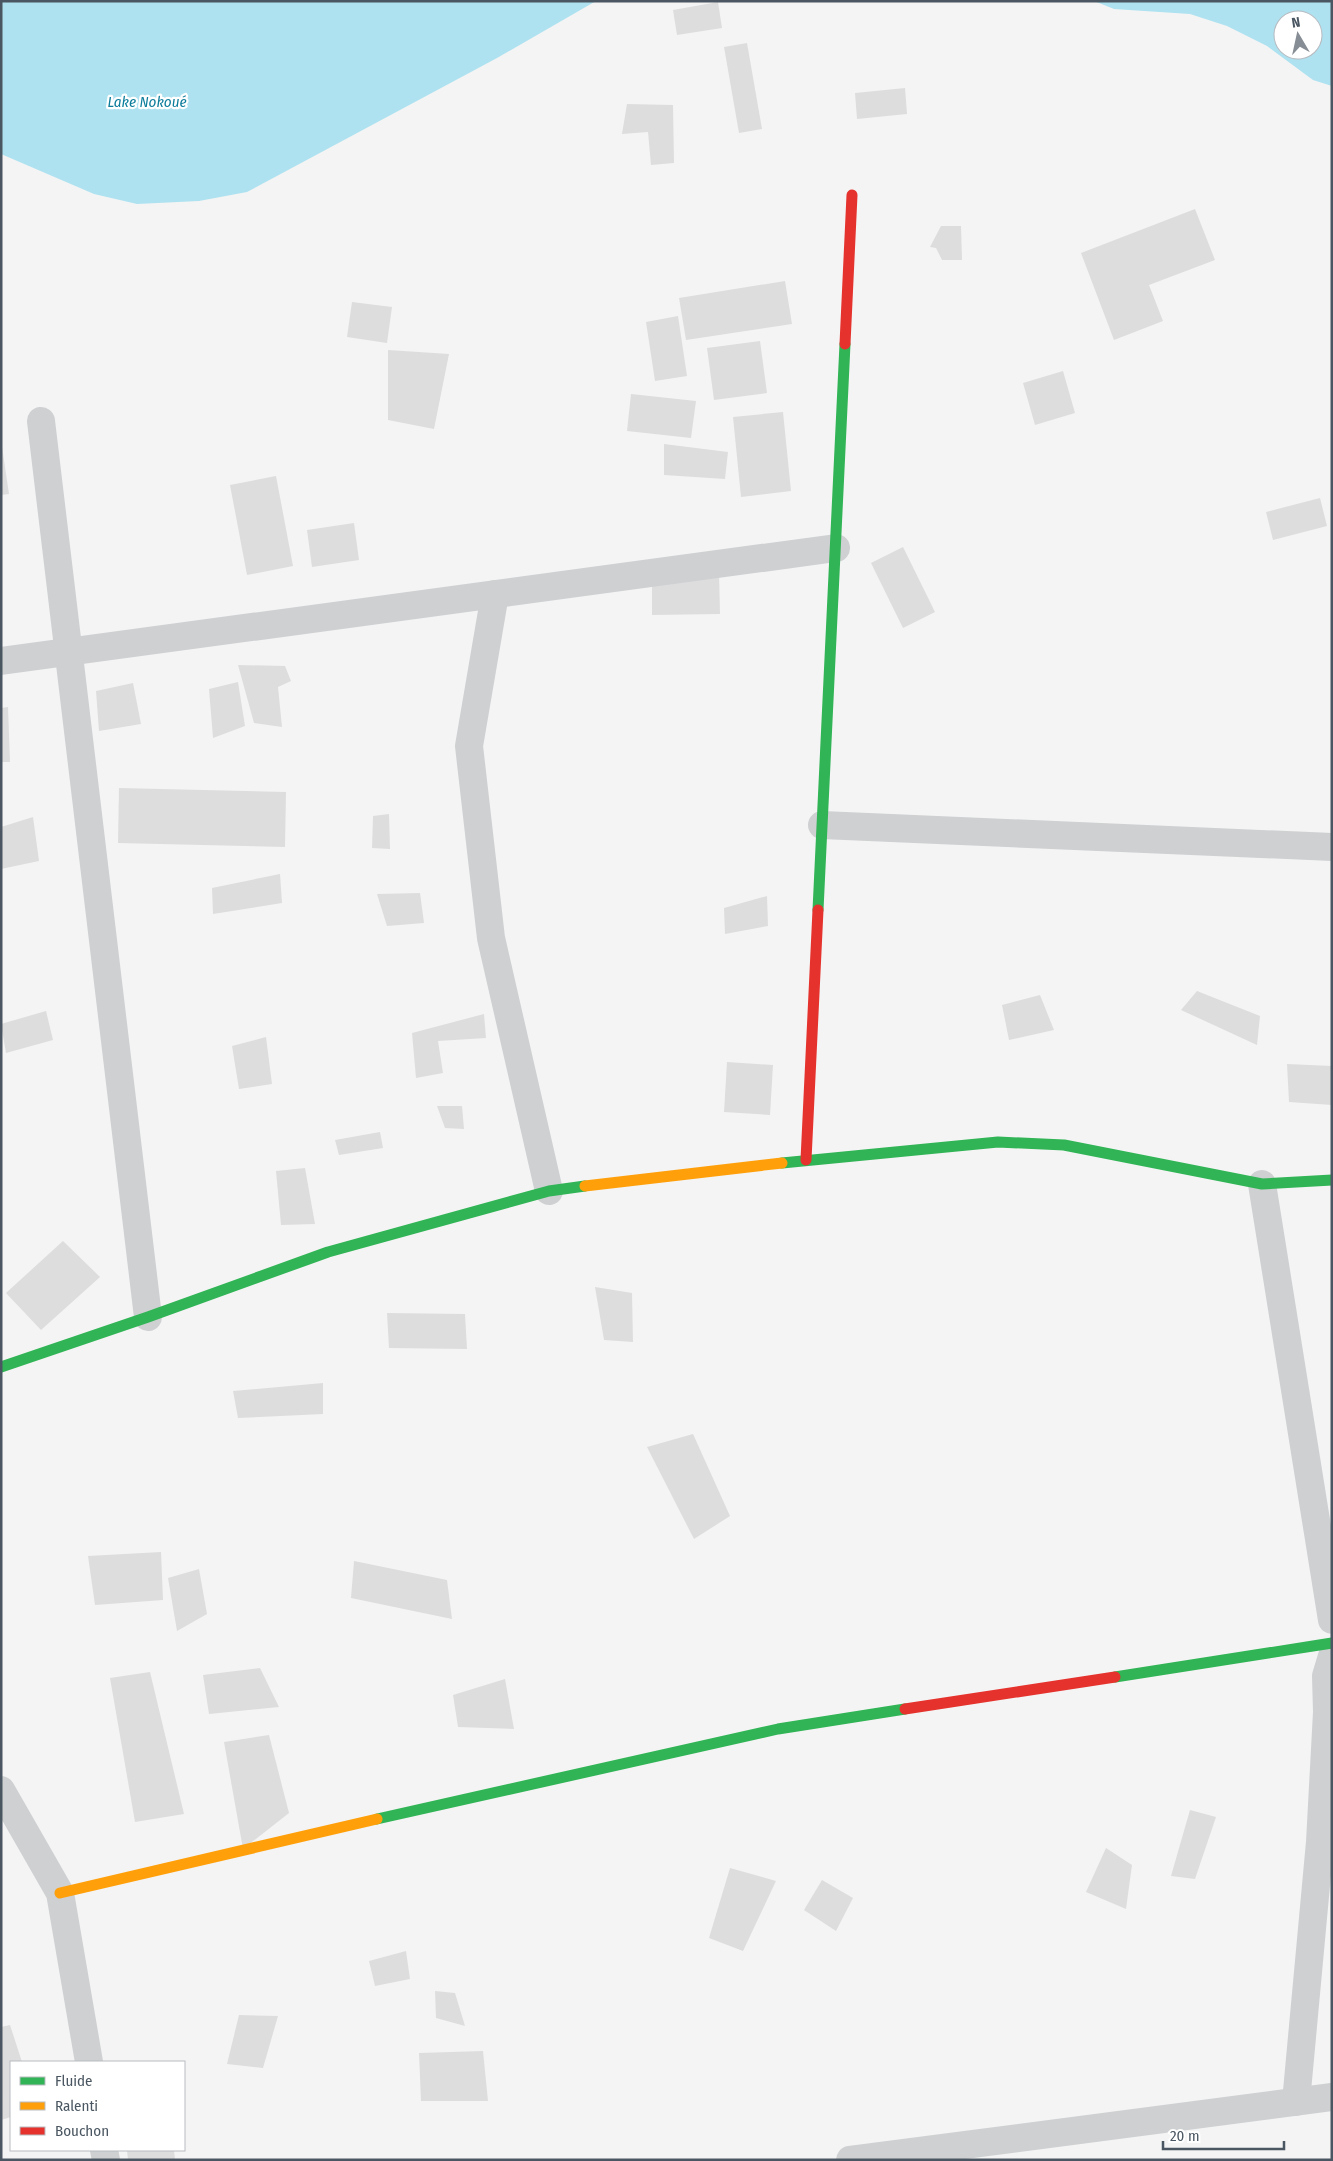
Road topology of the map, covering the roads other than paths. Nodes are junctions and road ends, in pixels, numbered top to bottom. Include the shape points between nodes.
1 (852, 196) dead end
2 (41, 421) dead end
3 (836, 548) junction
4 (495, 594) junction
5 (68, 652) junction
6 (1, 661) edge
7 (822, 824) junction
8 (1332, 846) edge
9 (806, 1160) junction
10 (1332, 1180) edge
11 (1262, 1184) junction
12 (549, 1192) junction
13 (148, 1317) junction
14 (1, 1367) edge
15 (1332, 1620) edge
16 (1332, 1644) edge
17 (1332, 1656) edge
18 (1, 1790) edge
19 (1326, 1844) edge
20 (60, 1893) junction
21 (89, 2061) edge
22 (1332, 2097) edge
23 (1296, 2102) junction
24 (982, 2152) edge
25 (850, 2160) edge

1 - 3 street
2 - 5 street
3 - 4 street
3 - 7 street
4 - 5 street
4 - 12 street via 469,746 491,938
5 - 6 street
5 - 13 street
7 - 8 street
7 - 9 street
9 - 11 street via 998,1142 1054,1144
9 - 12 street
10 - 11 street
11 - 15 street
12 - 13 street via 328,1252
13 - 14 street
16 - 20 street via 778,1729
17 - 19 street via 1326,1676
18 - 20 street
19 - 23 street
20 - 21 street
22 - 23 street
23 - 24 street
24 - 25 street

